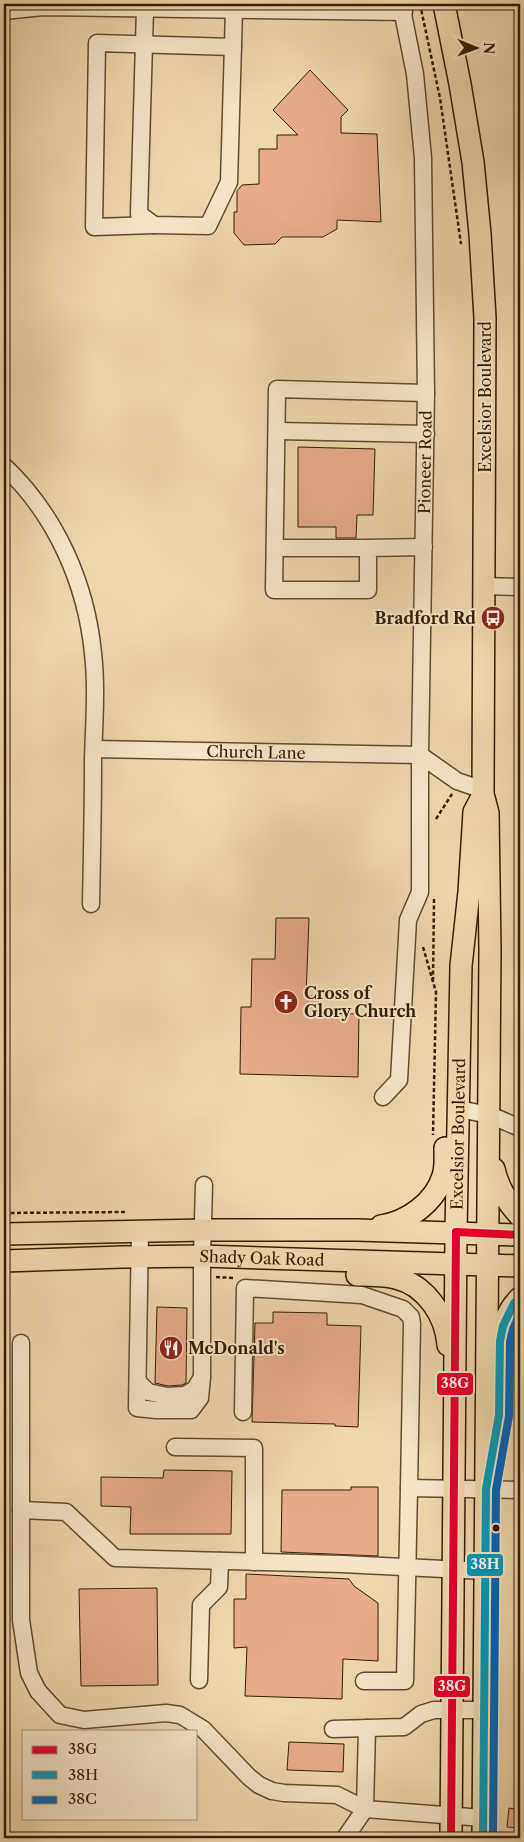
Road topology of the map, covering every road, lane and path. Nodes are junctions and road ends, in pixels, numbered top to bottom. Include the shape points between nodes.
1 (420, 4) edge
2 (444, 4) edge
3 (402, 8) edge
4 (145, 9) junction
5 (234, 10) junction
6 (4, 11) edge
7 (144, 44) junction
8 (233, 47) junction
9 (154, 225) junction
10 (461, 248) dead end
11 (426, 393) junction
12 (276, 431) junction
13 (426, 434) junction
14 (4, 466) edge
15 (424, 547) junction
16 (275, 548) junction
17 (368, 548) junction
18 (485, 586) junction
19 (520, 587) edge
20 (94, 749) junction
21 (420, 755) junction
22 (457, 781) junction
23 (483, 792) junction
24 (436, 821) dead end
25 (434, 894) dead end
26 (91, 904) dead end
27 (423, 946) dead end
28 (462, 966) junction
29 (433, 981) junction
30 (383, 1097) dead end
31 (458, 1109) junction
32 (490, 1115) junction
33 (520, 1128) edge
34 (433, 1143) dead end
35 (490, 1146) junction
36 (204, 1185) dead end
37 (520, 1216) edge
38 (202, 1230) junction
39 (357, 1230) junction
40 (140, 1231) junction
41 (456, 1232) junction
42 (4, 1234) edge
43 (489, 1234) junction
44 (520, 1235) edge
45 (202, 1256) junction
46 (140, 1257) junction
47 (247, 1258) junction
48 (4, 1261) edge
49 (457, 1263) junction
50 (488, 1264) junction
51 (520, 1266) edge
52 (520, 1298) edge
53 (21, 1343) dead end
54 (503, 1360) edge
55 (243, 1412) dead end
56 (456, 1436) junction
57 (175, 1447) dead end
58 (409, 1488) junction
59 (455, 1488) junction
60 (486, 1489) junction
61 (520, 1490) edge
62 (21, 1510) junction
63 (220, 1561) junction
64 (254, 1562) junction
65 (408, 1568) junction
66 (454, 1570) junction
67 (485, 1571) junction
68 (199, 1680) dead end
69 (364, 1681) dead end
70 (452, 1709) junction
71 (483, 1710) junction
72 (333, 1728) dead end
73 (367, 1728) junction
74 (365, 1808) junction
75 (452, 1816) junction
76 (483, 1828) edge
77 (345, 1838) edge
78 (451, 1838) edge

1 - 10 path via 440,98
2 - 18 main road, Excelsior Boulevard via 467,120 480,234 485,318
3 - 5 street
3 - 11 street, Pioneer Road via 415,74 424,158
4 - 5 street
4 - 6 street via 43,7
4 - 7 street
5 - 8 street
7 - 8 street
7 - 9 street via 139,214
7 - 9 street via 97,43 94,227
8 - 9 street via 229,182 208,226
11 - 12 street via 277,389
11 - 13 street, Pioneer Road
12 - 13 street
12 - 16 street
13 - 15 street, Pioneer Road
14 - 20 street via 40,506 61,541 76,577 93,654
15 - 17 street
15 - 21 street, Pioneer Road
16 - 17 street
16 - 17 street via 274,590 368,590
18 - 19 street
18 - 23 main road, Excelsior Boulevard
20 - 21 street, Church Lane
20 - 26 street
21 - 22 street
21 - 30 street, Pioneer Road via 420,892 408,920 399,1080
22 - 23 street
22 - 24 path
23 - 28 main road, Excelsior Boulevard via 474,812
23 - 32 main road, Excelsior Boulevard via 488,813
25 - 29 path
27 - 29 path
28 - 31 main road, Excelsior Boulevard
28 - 39 main road via 447,1048 444,1174 432,1198 413,1213 387,1225
29 - 34 path via 436,992
31 - 32 street
31 - 41 main road, Excelsior Boulevard
32 - 33 street
32 - 35 main road, Excelsior Boulevard
35 - 37 main road via 497,1182
35 - 43 main road, Excelsior Boulevard
36 - 38 street
38 - 39 main road, Shady Oak Road
38 - 40 main road, Shady Oak Road
38 - 45 street
39 - 41 main road, Shady Oak Road
40 - 42 main road, Shady Oak Road
40 - 46 street
41 - 43 main road, Shady Oak Road
41 - 49 main road, Excelsior Boulevard
43 - 44 main road, Shady Oak Road
43 - 50 main road, Excelsior Boulevard
45 - 46 main road, Shady Oak Road
45 - 46 street via 202,1377 200,1398 191,1410 137,1408
45 - 47 main road, Shady Oak Road
46 - 48 main road, Shady Oak Road
47 - 49 main road, Shady Oak Road
47 - 56 main road via 281,1272 378,1275 398,1278 418,1288 438,1310 448,1334
49 - 50 main road, Shady Oak Road
49 - 56 main road, Excelsior Boulevard
50 - 51 main road, Shady Oak Road
50 - 54 main road, Excelsior Boulevard
52 - 54 main road via 502,1326
53 - 62 street
54 - 60 main road via 499,1415
55 - 58 street via 245,1288 362,1295 403,1309 411,1317 412,1324
56 - 59 main road, Excelsior Boulevard
57 - 64 street via 254,1448
58 - 59 street
58 - 65 street
59 - 60 street
59 - 66 main road, Excelsior Boulevard
60 - 61 street
60 - 67 main road
62 - 63 street via 66,1512 115,1558
62 - 74 street via 21,1620 27,1664 38,1690 60,1715 84,1720 166,1713 180,1715 203,1729 259,1785 284,1793 337,1795
63 - 64 street
63 - 68 street via 219,1587 201,1605
64 - 65 street
65 - 66 street
65 - 69 street via 405,1681
66 - 67 street
66 - 70 main road, Excelsior Boulevard
67 - 71 main road
70 - 71 street
70 - 73 street via 421,1714 404,1727
70 - 75 main road, Excelsior Boulevard
71 - 76 main road
72 - 73 street
73 - 74 street
74 - 75 street
74 - 77 street
75 - 76 street
75 - 78 main road, Excelsior Boulevard

